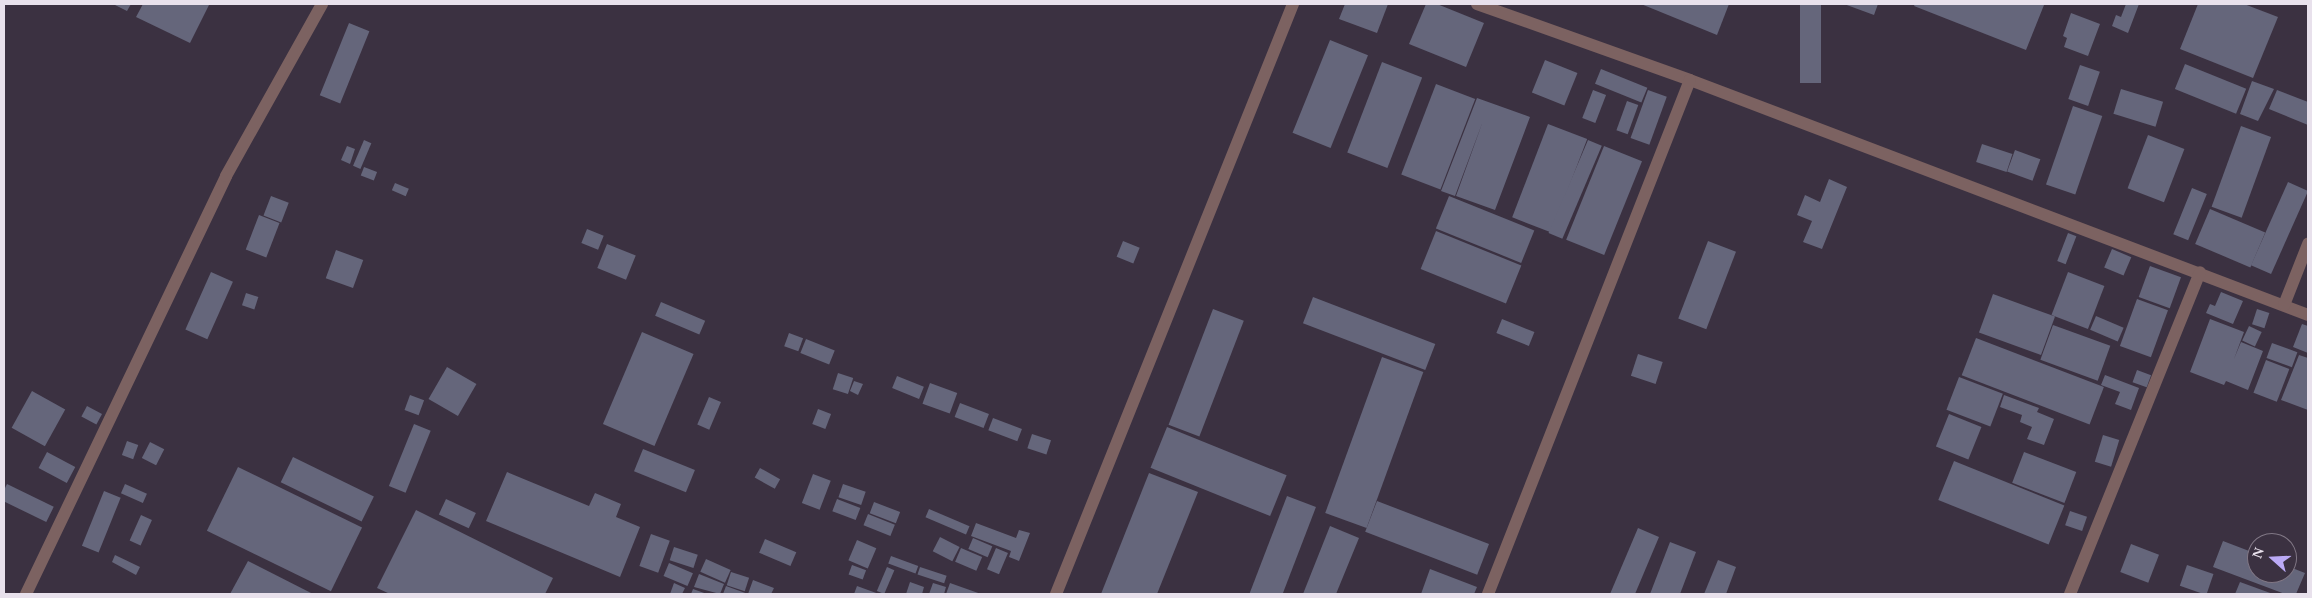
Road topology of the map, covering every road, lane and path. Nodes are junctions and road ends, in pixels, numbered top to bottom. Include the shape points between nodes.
1 (322, 4) edge
2 (1293, 4) edge
3 (1477, 4) edge
4 (1690, 80) junction
5 (2308, 244) edge
6 (2200, 272) junction
7 (2284, 305) junction
8 (2308, 315) edge
9 (26, 594) edge
10 (1056, 594) edge
11 (1488, 594) edge
12 (2070, 594) edge

1 - 9 street via 226,176
2 - 10 street
3 - 4 street
4 - 6 street
4 - 11 street
5 - 7 street
6 - 7 street
6 - 12 street
7 - 8 street

